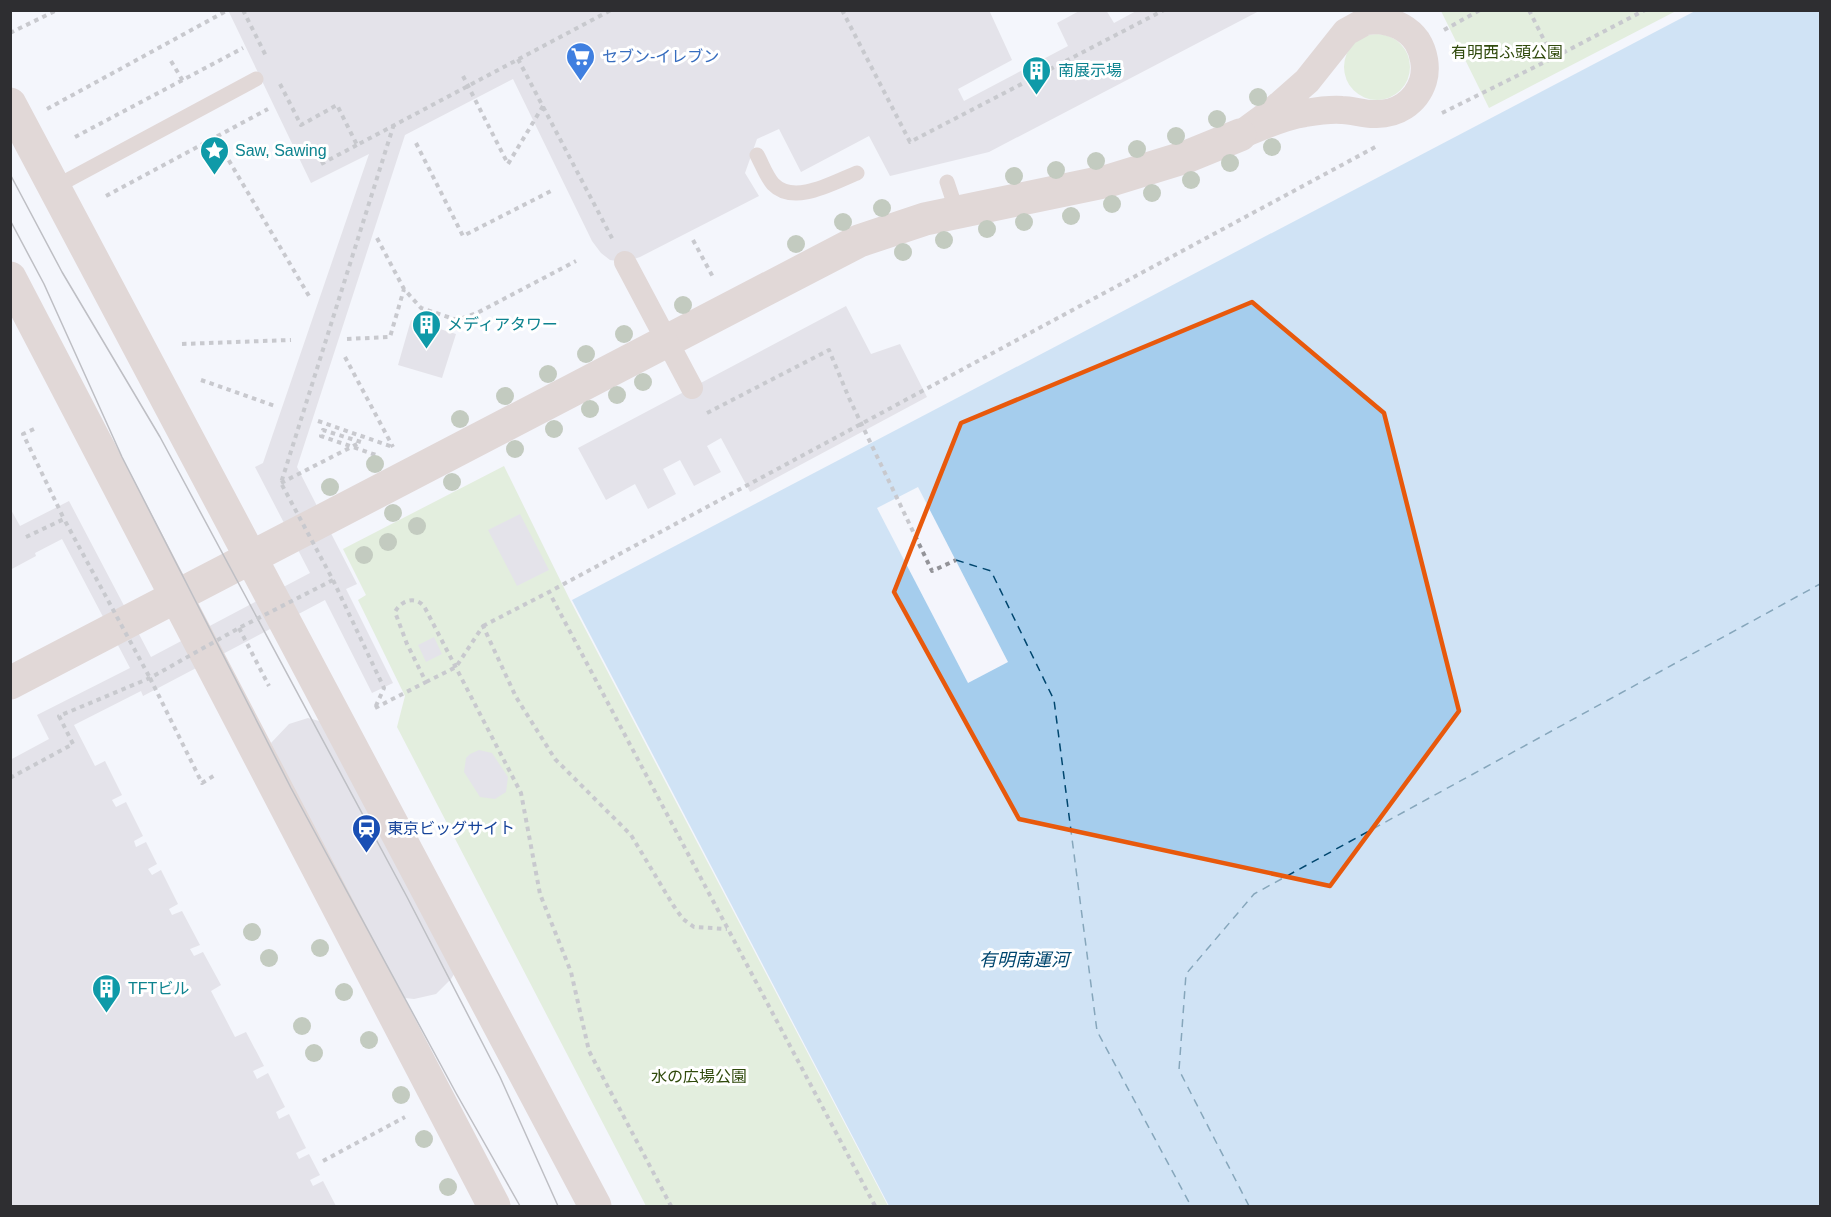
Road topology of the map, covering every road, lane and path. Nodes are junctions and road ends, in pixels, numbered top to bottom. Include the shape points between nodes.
1 (57, 10) edge
2 (228, 10) edge
3 (243, 10) edge
4 (611, 10) edge
5 (842, 10) edge
6 (1164, 10) edge
7 (1480, 10) edge
8 (1529, 10) edge
9 (1645, 10) edge
10 (1636, 13) edge
11 (1443, 30) dead end
12 (10, 33) edge
13 (243, 48) dead end
14 (1553, 58) junction
15 (518, 59) junction
16 (171, 61) dead end
17 (269, 63) dead end
18 (463, 76) dead end
19 (256, 79) dead end
20 (183, 81) junction
21 (280, 83) dead end
22 (543, 106) junction
23 (26, 108) edge
24 (268, 109) dead end
25 (1440, 113) dead end
26 (394, 123) junction
27 (1240, 135) junction
28 (75, 137) dead end
29 (215, 137) junction
30 (416, 144) dead end
31 (1383, 144) dead end
32 (357, 145) junction
33 (757, 155) dead end
34 (321, 164) dead end
35 (857, 173) dead end
36 (55, 187) junction
37 (553, 190) dead end
38 (106, 196) dead end
39 (376, 238) dead end
40 (693, 240) dead end
41 (576, 261) dead end
42 (625, 262) joint
43 (10, 278) edge
44 (714, 279) dead end
45 (404, 289) junction
46 (309, 296) dead end
47 (347, 339) dead end
48 (291, 340) dead end
49 (182, 344) dead end
50 (345, 357) dead end
51 (201, 380) dead end
52 (692, 388) joint
53 (275, 406) dead end
54 (318, 421) dead end
55 (861, 424) junction
56 (34, 429) dead end
57 (376, 455) dead end
58 (282, 483) junction
59 (64, 519) junction
60 (26, 537) dead end
61 (251, 557) junction
62 (956, 560) dead end
63 (333, 580) junction
64 (549, 592) junction
65 (176, 596) junction
66 (483, 626) junction
67 (239, 628) junction
68 (456, 667) junction
69 (150, 678) junction
70 (426, 682) junction
71 (10, 683) edge
72 (269, 686) dead end
73 (215, 775) dead end
74 (10, 778) edge
75 (728, 929) junction
76 (405, 1117) dead end
77 (323, 1161) dead end
78 (494, 1206) edge
79 (595, 1206) edge
80 (671, 1206) edge
81 (875, 1206) edge

1 - 12 path
2 - 23 path
3 - 17 path
4 - 15 path
5 - 6 path via 910,142
7 - 11 path
8 - 14 path
9 - 10 path
10 - 14 path
13 - 20 path
14 - 25 path
15 - 22 path
15 - 26 path
16 - 20 path
18 - 22 path via 508,164
19 - 36 lane
20 - 28 path
21 - 32 path via 301,125 336,105
22 - 42 path
23 - 36 street
24 - 29 path
26 - 32 path
26 - 58 path, bridge
27 - 27 street via 1307,81 1356,25 1378,20 1396,24 1420,46 1425,65 1422,84 1410,102 1394,112 1302,113
27 - 61 street via 1186,157 1108,181 952,197 926,219 859,241
29 - 38 path
29 - 46 path
30 - 37 path via 463,236
31 - 55 path
32 - 34 path, bridge
33 - 35 lane via 772,183 791,194 802,194
36 - 61 street
39 - 45 path
40 - 44 path
41 - 45 path via 457,320 421,308
42 - 52 street, bridge
43 - 65 street
45 - 47 path via 390,337
48 - 49 path
50 - 54 path via 393,447
51 - 53 path
52 - 55 path via 703,415 829,350
55 - 62 path via 932,571
55 - 64 path
56 - 59 path via 24,434
57 - 58 path via 366,451 357,448 346,445 321,436 323,430 361,442 352,447 333,457
58 - 63 path, bridge
59 - 60 path, bridge
59 - 69 path, bridge
61 - 65 street
61 - 79 street
63 - 67 path, bridge
63 - 70 path via 384,688 375,708
64 - 66 path
64 - 75 path
65 - 71 street
65 - 78 street
66 - 68 path
66 - 75 path via 516,697 555,759 631,835 683,919 694,927
67 - 69 path, bridge
67 - 72 path
68 - 70 path
68 - 70 path via 422,603 406,601 395,612
68 - 80 path via 520,793 540,894 571,972 589,1051
69 - 73 path via 202,783
69 - 74 path, bridge via 59,716 73,744
75 - 81 path
76 - 77 path

